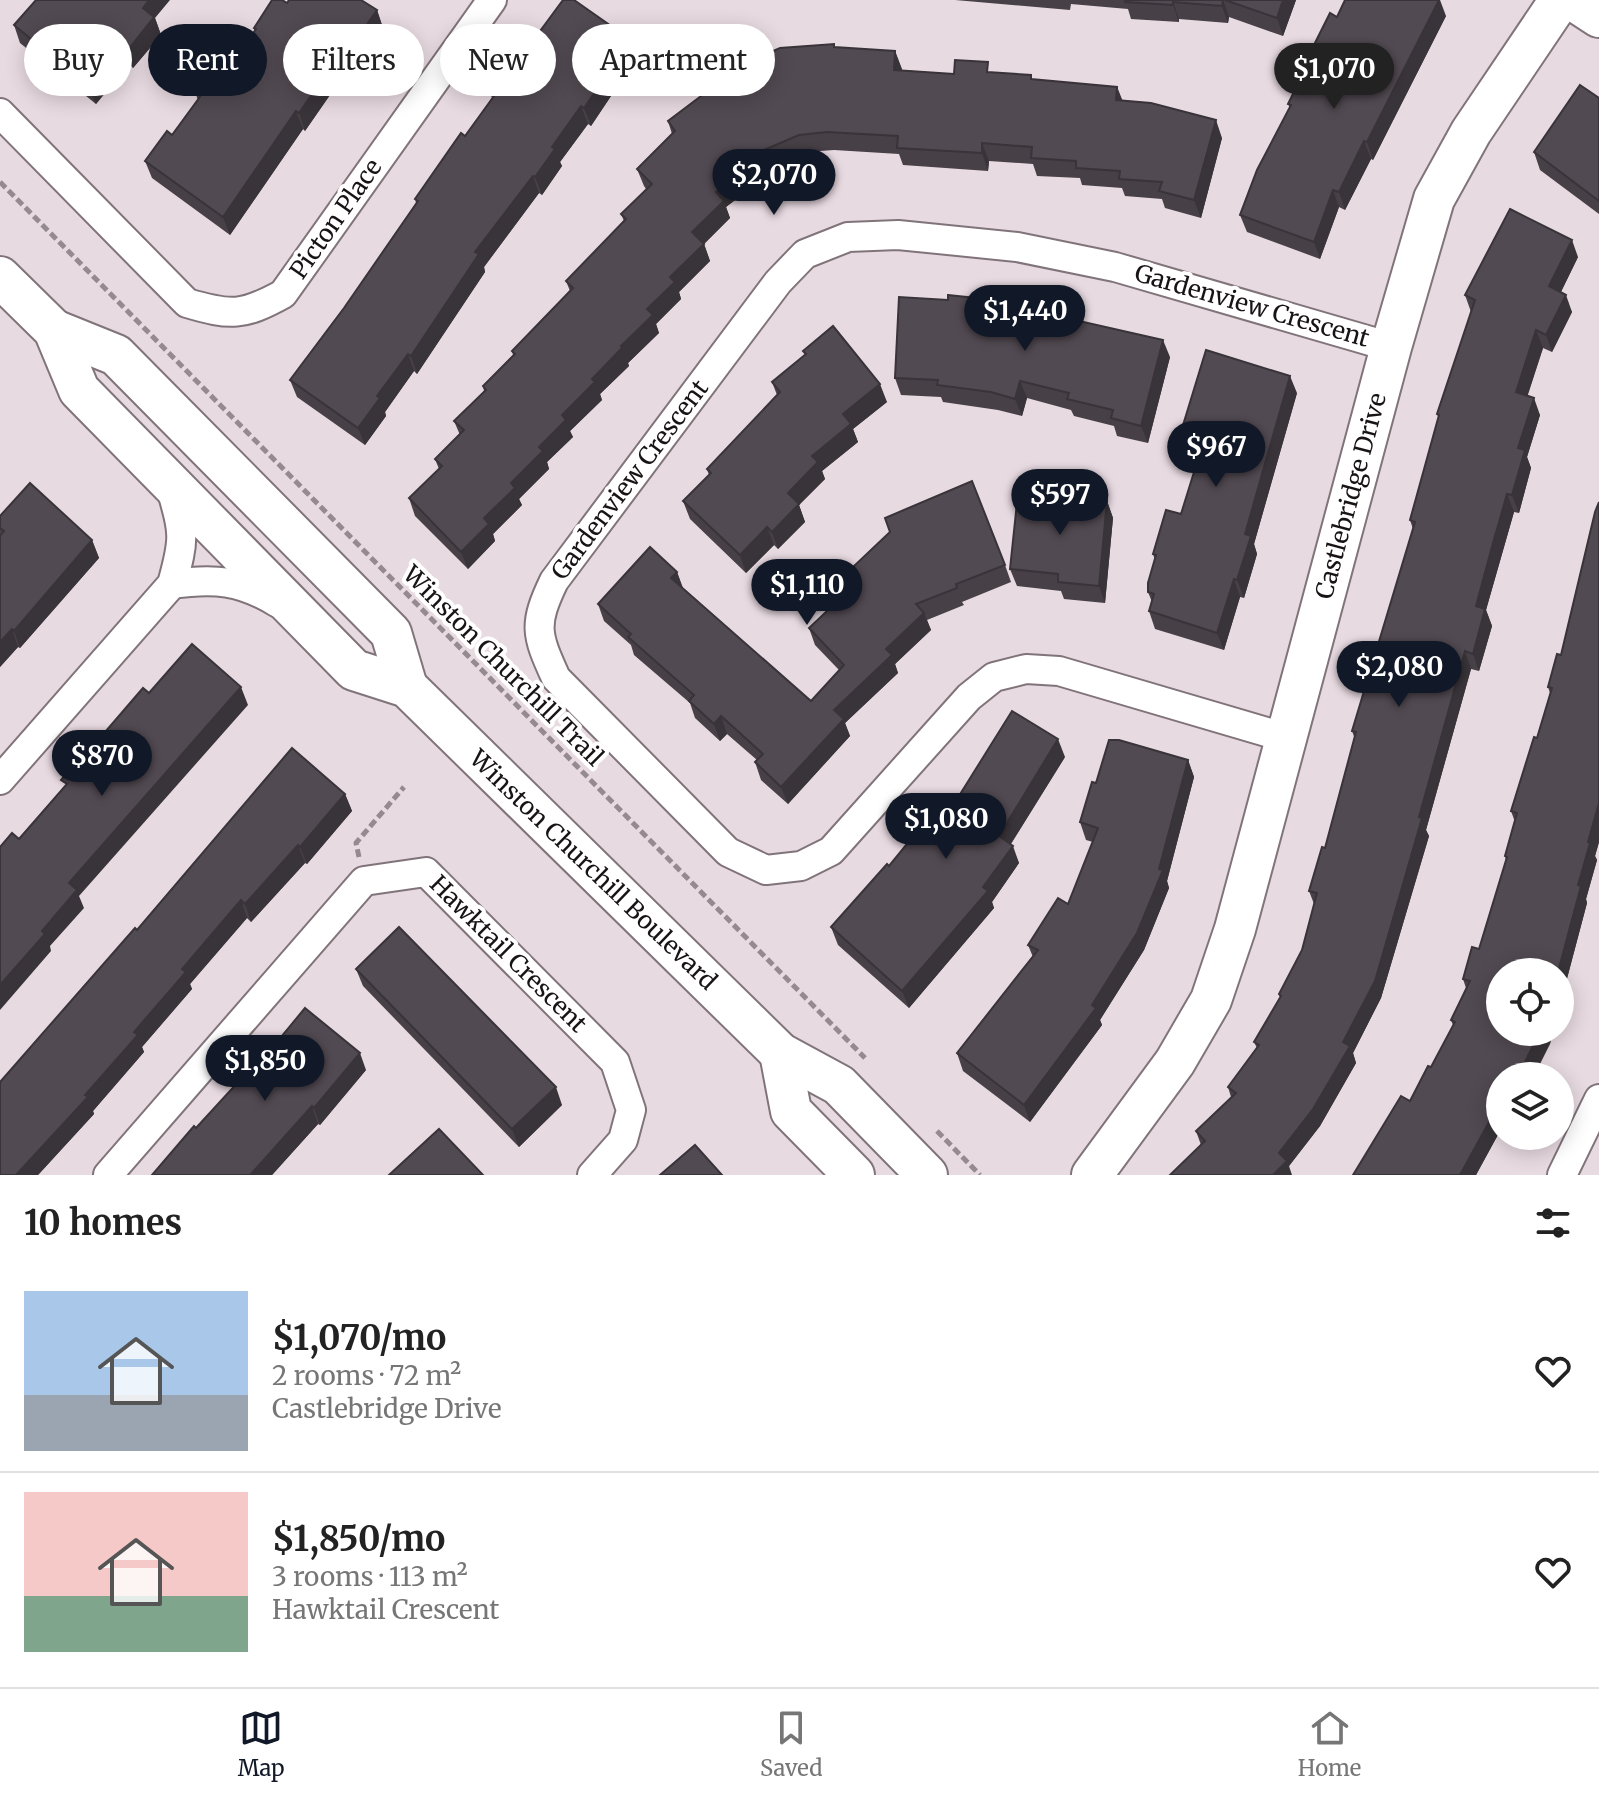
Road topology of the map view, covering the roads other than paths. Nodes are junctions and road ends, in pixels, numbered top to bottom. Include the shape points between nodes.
1 (492, 0) edge
2 (1560, 0) edge
3 (1573, 0) edge
4 (1599, 17) edge
5 (0, 113) edge
6 (0, 277) edge
7 (54, 330) junction
8 (1391, 347) junction
9 (170, 483) junction
10 (172, 584) junction
11 (309, 623) junction
12 (407, 687) junction
13 (1287, 738) junction
14 (0, 780) edge
15 (780, 1053) junction
16 (1599, 1099) edge
17 (108, 1175) edge
18 (592, 1175) edge
19 (854, 1175) edge
20 (927, 1175) edge
21 (1092, 1175) edge
22 (1562, 1175) edge

1 - 5 street, Picton Place via 283,294 254,310 222,314 187,303
2 - 8 main road, Castlebridge Drive via 1471,132 1434,199
3 - 4 main road
6 - 7 main road, Winston Churchill Boulevard
7 - 9 main road, Winston Churchill Boulevard via 79,390
7 - 12 main road, Winston Churchill Boulevard via 116,355 391,633
8 - 13 main road, Castlebridge Drive
8 - 13 street, Gardenview Crescent via 1115,267 1017,247 898,235 848,237 805,254 778,282 554,581 540,610 540,642 556,678 728,852 766,870 801,866 831,851 969,697 994,677 1015,671 1059,671
9 - 10 street via 183,531
9 - 11 main road, Winston Churchill Boulevard
10 - 11 street via 209,579 256,589
10 - 14 street
11 - 12 main road, Winston Churchill Boulevard via 354,670
12 - 15 main road, Winston Churchill Boulevard
13 - 21 main road, Castlebridge Drive via 1211,1000 1175,1062
15 - 19 main road via 791,1111
15 - 20 main road, Winston Churchill Boulevard via 839,1085
16 - 22 street
17 - 18 street, Hawktail Crescent via 364,881 426,872 615,1062 631,1110 623,1140

